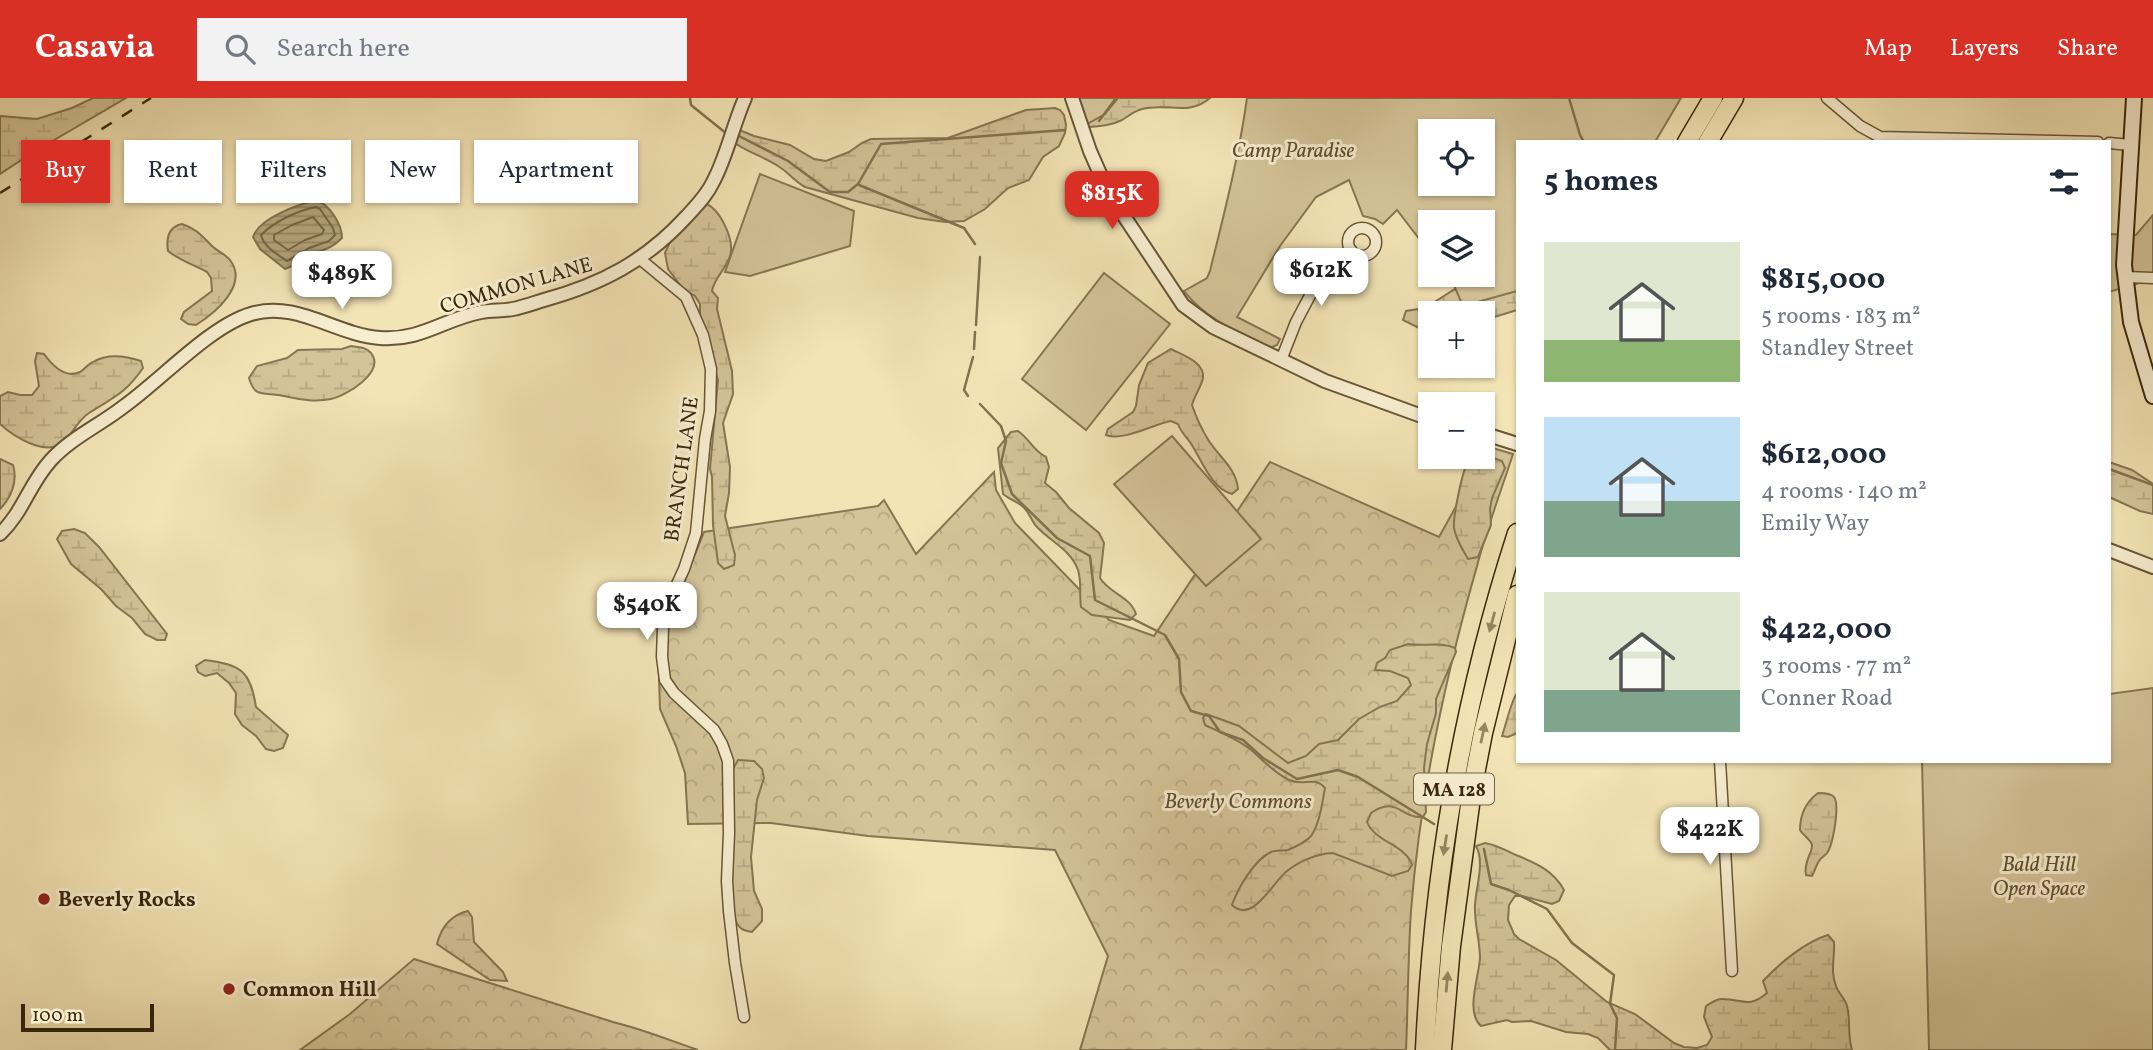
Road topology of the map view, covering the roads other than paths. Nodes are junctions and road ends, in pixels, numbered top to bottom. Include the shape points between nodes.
1 (745, 98) edge
2 (1072, 98) edge
3 (1713, 98) edge
4 (1734, 98) edge
5 (1827, 98) edge
6 (2134, 98) edge
7 (1688, 140) edge
8 (1709, 140) edge
9 (1975, 140) edge
10 (2111, 143) edge
11 (2130, 145) junction
12 (1351, 250) dead end
13 (640, 259) junction
14 (2125, 277) junction
15 (2153, 278) edge
16 (1281, 360) junction
17 (2153, 396) edge
18 (1418, 415) edge
19 (1495, 437) edge
20 (1516, 444) edge
21 (0, 534) edge
22 (1516, 537) edge
23 (2111, 551) edge
24 (2153, 567) edge
25 (1516, 599) edge
26 (1720, 763) edge
27 (1732, 971) dead end
28 (744, 1017) dead end
29 (1425, 1050) edge
30 (1442, 1050) edge

1 - 13 street, COMMON LANE via 719,171 703,197
2 - 16 street via 1108,192 1183,305 1213,327
3 - 7 highway
4 - 8 highway
5 - 9 street via 1880,137
6 - 11 main road
10 - 11 street
11 - 14 main road
12 - 16 street via 1314,288
13 - 21 street, COMMON LANE via 617,274 562,295 479,313 395,339 362,336 285,311 251,314 216,332 124,407 61,450 37,477 21,510
13 - 28 street, BRANCH LANE via 687,297 711,369 696,533 663,627 662,657 664,680 714,730 728,761 727,881
14 - 15 street
14 - 17 main road via 2131,322
16 - 18 street
19 - 20 street
22 -> 29 highway, MA 128 via 1463,741 1433,937
23 - 24 street
30 -> 25 highway, MA 128 via 1472,790
26 - 27 street

